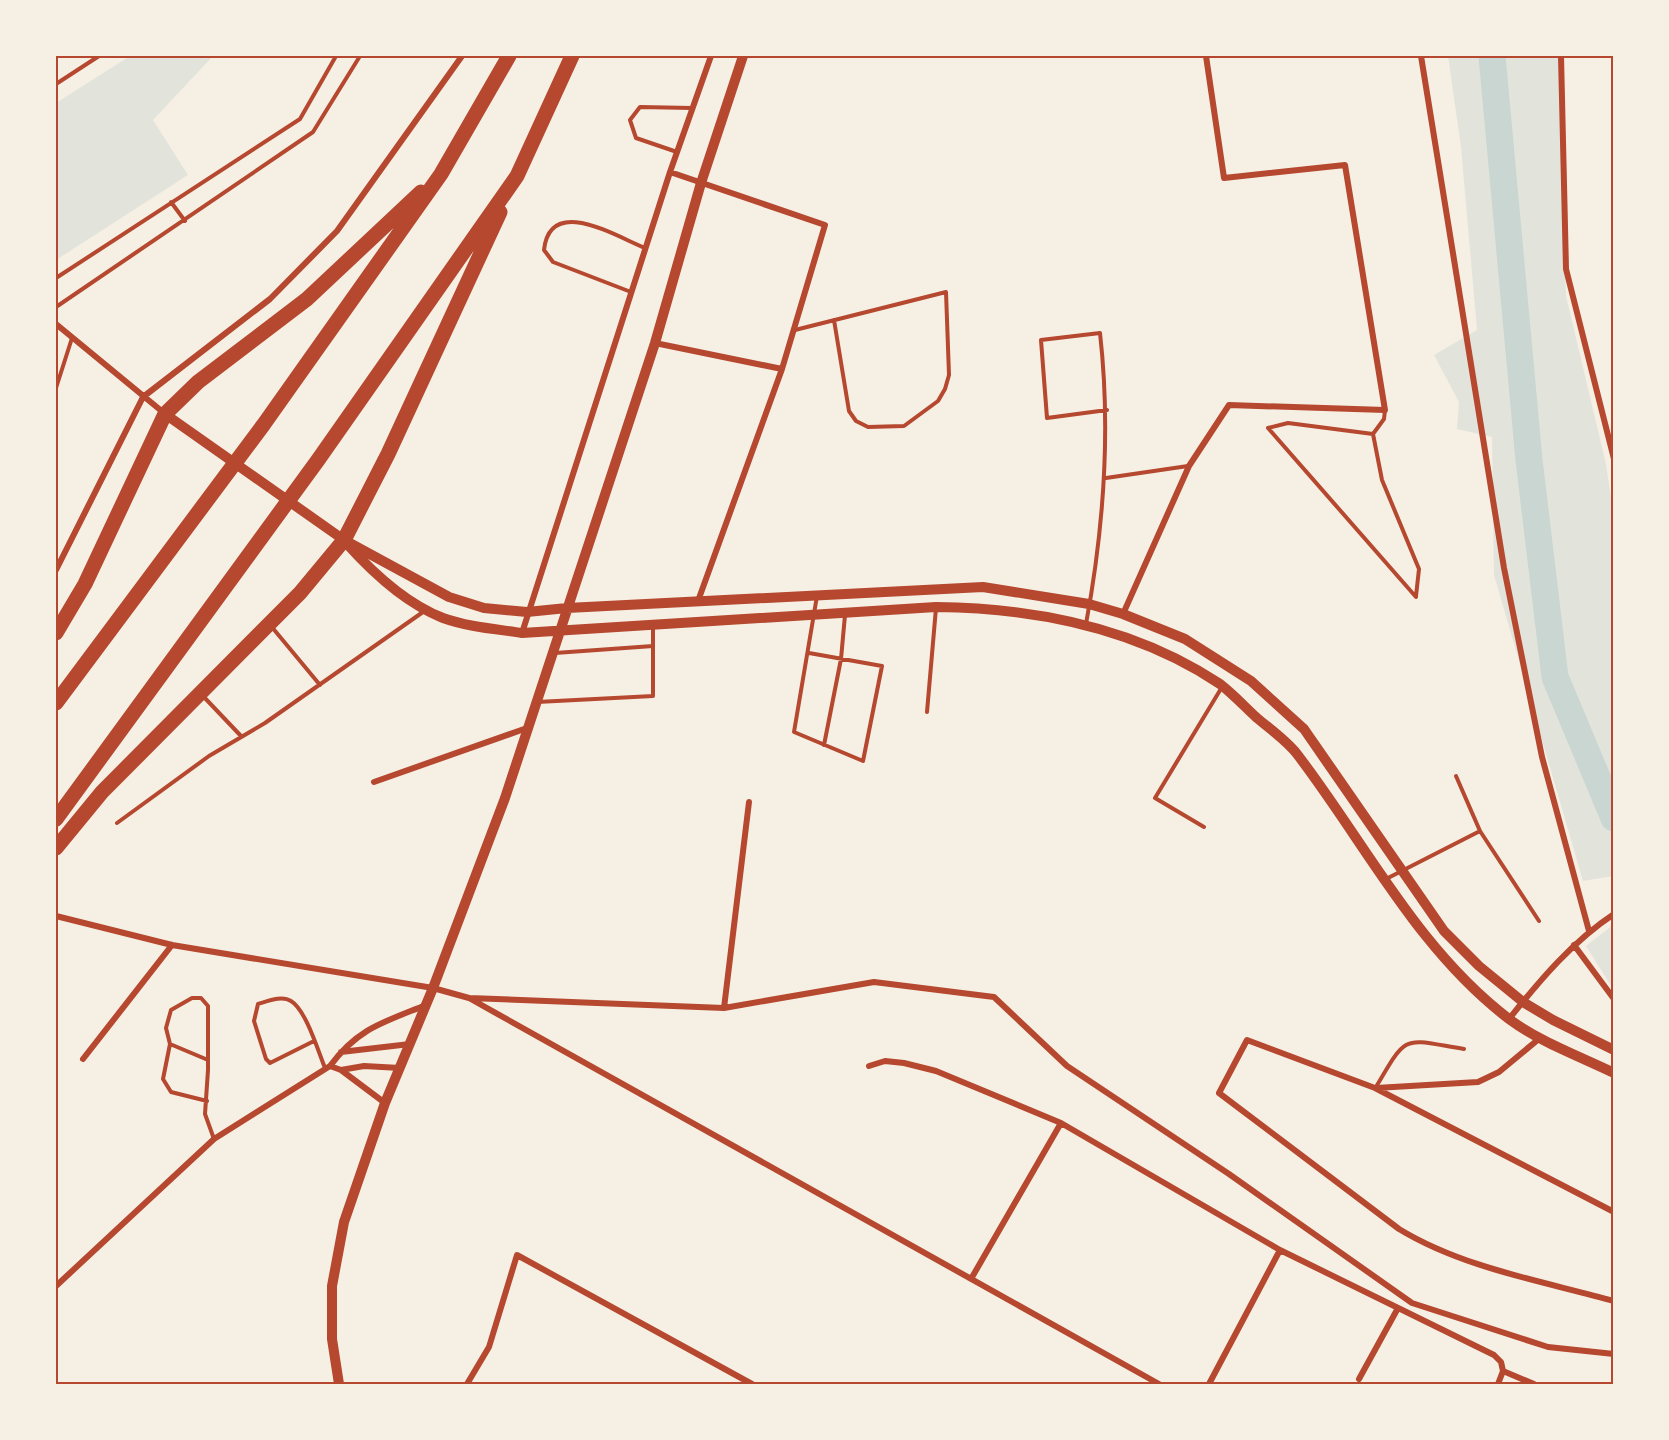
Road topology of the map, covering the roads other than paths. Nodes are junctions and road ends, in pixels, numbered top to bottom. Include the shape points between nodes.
1 (99, 56) edge
2 (336, 56) edge
3 (360, 56) edge
4 (462, 56) edge
5 (509, 56) edge
6 (572, 56) edge
7 (711, 56) edge
8 (743, 56) edge
9 (1206, 56) edge
10 (1421, 56) edge
11 (1562, 56) edge
12 (56, 84) edge
13 (692, 108) junction
14 (677, 152) junction
15 (670, 172) junction
16 (441, 174) junction
17 (517, 176) junction
18 (701, 183) junction
19 (171, 202) junction
20 (184, 221) junction
21 (645, 248) junction
22 (56, 278) edge
23 (631, 292) junction
24 (56, 307) edge
25 (834, 320) junction
26 (56, 324) edge
27 (795, 330) junction
28 (72, 338) junction
29 (655, 343) junction
30 (782, 369) junction
31 (56, 388) edge
32 (143, 397) junction
33 (1107, 410) junction
34 (1385, 410) junction
35 (165, 414) junction
36 (1372, 434) junction
37 (1614, 459) edge
38 (1189, 466) junction
39 (1106, 478) junction
40 (344, 540) junction
41 (56, 570) edge
42 (817, 596) junction
43 (698, 601) junction
44 (1089, 604) junction
45 (936, 607) junction
46 (567, 608) junction
47 (426, 609) junction
48 (527, 612) junction
49 (845, 613) junction
50 (1123, 614) junction
51 (815, 615) junction
52 (269, 624) junction
53 (1086, 624) junction
54 (653, 625) junction
55 (559, 630) junction
56 (56, 633) edge
57 (522, 633) junction
58 (653, 646) junction
59 (551, 653) junction
60 (809, 653) junction
61 (841, 659) junction
62 (320, 685) junction
63 (1222, 686) junction
64 (201, 693) junction
65 (56, 703) edge
66 (535, 703) junction
67 (927, 712) dead end
68 (527, 728) junction
69 (241, 736) junction
70 (824, 745) junction
71 (1456, 776) dead end
72 (374, 782) dead end
73 (749, 802) dead end
74 (56, 819) edge
75 (117, 823) dead end
76 (1204, 827) dead end
77 (1480, 831) junction
78 (56, 848) edge
79 (1402, 871) junction
80 (1385, 880) junction
81 (1614, 914) edge
82 (56, 916) edge
83 (1539, 921) dead end
84 (1589, 931) junction
85 (172, 945) junction
86 (1574, 945) junction
87 (434, 988) junction
88 (469, 998) junction
89 (1614, 999) edge
90 (1523, 1002) junction
91 (426, 1005) junction
92 (724, 1008) junction
93 (1509, 1019) junction
94 (1540, 1038) junction
95 (314, 1041) junction
96 (170, 1044) junction
97 (410, 1044) junction
98 (1464, 1048) dead end
99 (1614, 1050) edge
100 (340, 1052) junction
101 (83, 1059) dead end
102 (208, 1060) junction
103 (869, 1066) dead end
104 (328, 1067) junction
105 (400, 1068) junction
106 (341, 1070) junction
107 (1614, 1073) edge
108 (1375, 1088) junction
109 (207, 1101) junction
110 (385, 1103) junction
111 (1061, 1123) junction
112 (214, 1139) junction
113 (1614, 1212) edge
114 (1280, 1250) junction
115 (971, 1279) junction
116 (56, 1286) edge
117 (1614, 1301) edge
118 (1398, 1308) junction
119 (1614, 1354) edge
120 (1503, 1371) junction
121 (1359, 1379) dead end
122 (339, 1384) edge
123 (467, 1384) edge
124 (752, 1384) edge
125 (1159, 1384) edge
126 (1209, 1384) edge
127 (1498, 1384) edge
128 (1534, 1384) edge

1 - 12 lane
2 - 19 lane via 300,119
3 - 20 lane via 313,132
4 - 32 street via 337,231 270,299
5 - 16 highway
6 - 17 highway
7 - 13 street
8 - 18 street
9 - 34 street via 1224,178 1345,165
10 - 84 street via 1504,568 1542,757
11 - 37 street via 1566,269
13 - 14 street
13 - 14 lane via 640,107 630,120 636,138
14 - 15 street
15 - 18 street
15 - 21 street
16 - 35 highway via 307,299 198,382
16 - 65 highway via 264,424
17 - 40 highway
17 - 74 highway via 318,460
18 - 27 street via 825,225
18 - 29 street
19 - 20 lane
19 - 22 lane
20 - 24 lane
21 - 23 street
21 - 23 lane via 572,220 559,222 546,236 544,250 553,262
23 - 48 street
25 - 25 lane via 946,292 949,375 938,401 904,426 868,427 856,422 849,411
25 - 27 lane
26 - 28 street
27 - 30 street
28 - 31 lane
28 - 32 street
29 - 30 street
29 - 46 street
30 - 43 street
32 - 35 street
32 - 41 street
33 - 33 lane via 1047,418 1041,340 1100,333
33 - 39 lane
34 - 36 lane via 1384,419
34 - 38 street via 1228,405
35 - 40 street
35 - 56 highway via 85,584
36 - 36 lane via 1382,480 1419,569 1416,597 1268,428 1288,423
38 - 39 lane
38 - 50 street
39 - 44 lane
40 - 47 street via 370,570
40 - 48 street via 449,597 484,608
40 - 52 highway
42 - 43 street
42 - 44 street via 983,587
42 - 51 lane
43 - 46 street
44 - 50 street
44 - 53 lane
45 - 49 street
45 - 53 street via 986,607
45 - 67 lane
46 - 48 street
46 - 55 street
47 - 57 street via 482,628
47 - 62 lane
48 - 57 street
49 - 51 street
49 - 61 lane
50 - 79 street via 1185,639 1251,681 1278,705 1304,729
51 - 54 street
51 - 60 lane
52 - 62 lane
52 - 64 highway
53 - 63 street via 1119,633 1180,659
54 - 55 street
54 - 58 lane
55 - 57 street
55 - 59 street
58 - 59 lane
58 - 66 lane via 653,696
59 - 66 street
60 - 61 lane
60 - 70 lane via 794,732
61 - 70 lane
61 - 70 lane via 882,666 863,761
62 - 69 lane
63 - 76 lane via 1155,798
63 - 80 street via 1296,752
64 - 69 lane
64 - 78 highway via 102,792
66 - 68 street
68 - 72 street
68 - 87 street
69 - 75 lane
71 - 77 lane
73 - 92 street
77 - 79 lane
77 - 83 lane
79 - 80 lane
79 - 90 street via 1444,931
80 - 93 street via 1429,942
81 - 84 street
82 - 85 street
84 - 86 street
85 - 87 street
85 - 101 street
86 - 89 street
86 - 90 street
87 - 88 street
87 - 91 street
88 - 92 street
88 - 115 street
90 - 93 street
90 - 99 street
91 - 97 street
91 - 100 street via 366,1029
92 - 119 street via 874,982 994,997 1067,1066 1412,1303 1548,1347
93 - 94 street
94 - 107 street
94 - 108 street via 1499,1072 1478,1082
95 - 95 lane via 303,1014 291,1000 281,998 258,1004 254,1021 270,1063
95 - 104 lane
96 - 102 lane
96 - 102 lane via 166,1028 171,1010 192,998 201,998 208,1006
96 - 109 lane via 164,1079 171,1092
97 - 100 street
97 - 105 street
98 - 108 lane via 1414,1041 1404,1044
100 - 104 street
102 - 109 lane
103 - 111 street via 885,1061 936,1071
104 - 106 street
104 - 112 street
105 - 106 street via 364,1066
105 - 110 street
106 - 110 street
108 - 113 street
108 - 117 street via 1247,1040 1219,1093 1424,1244 1453,1256
109 - 112 lane via 205,1114
110 - 122 street via 344,1222 332,1286 332,1339
111 - 114 street
111 - 115 street
112 - 116 street
114 - 118 street
114 - 126 street
115 - 125 street
118 - 120 street via 1494,1355
118 - 121 street
120 - 127 street
120 - 128 street
123 - 124 street via 489,1347 517,1255

